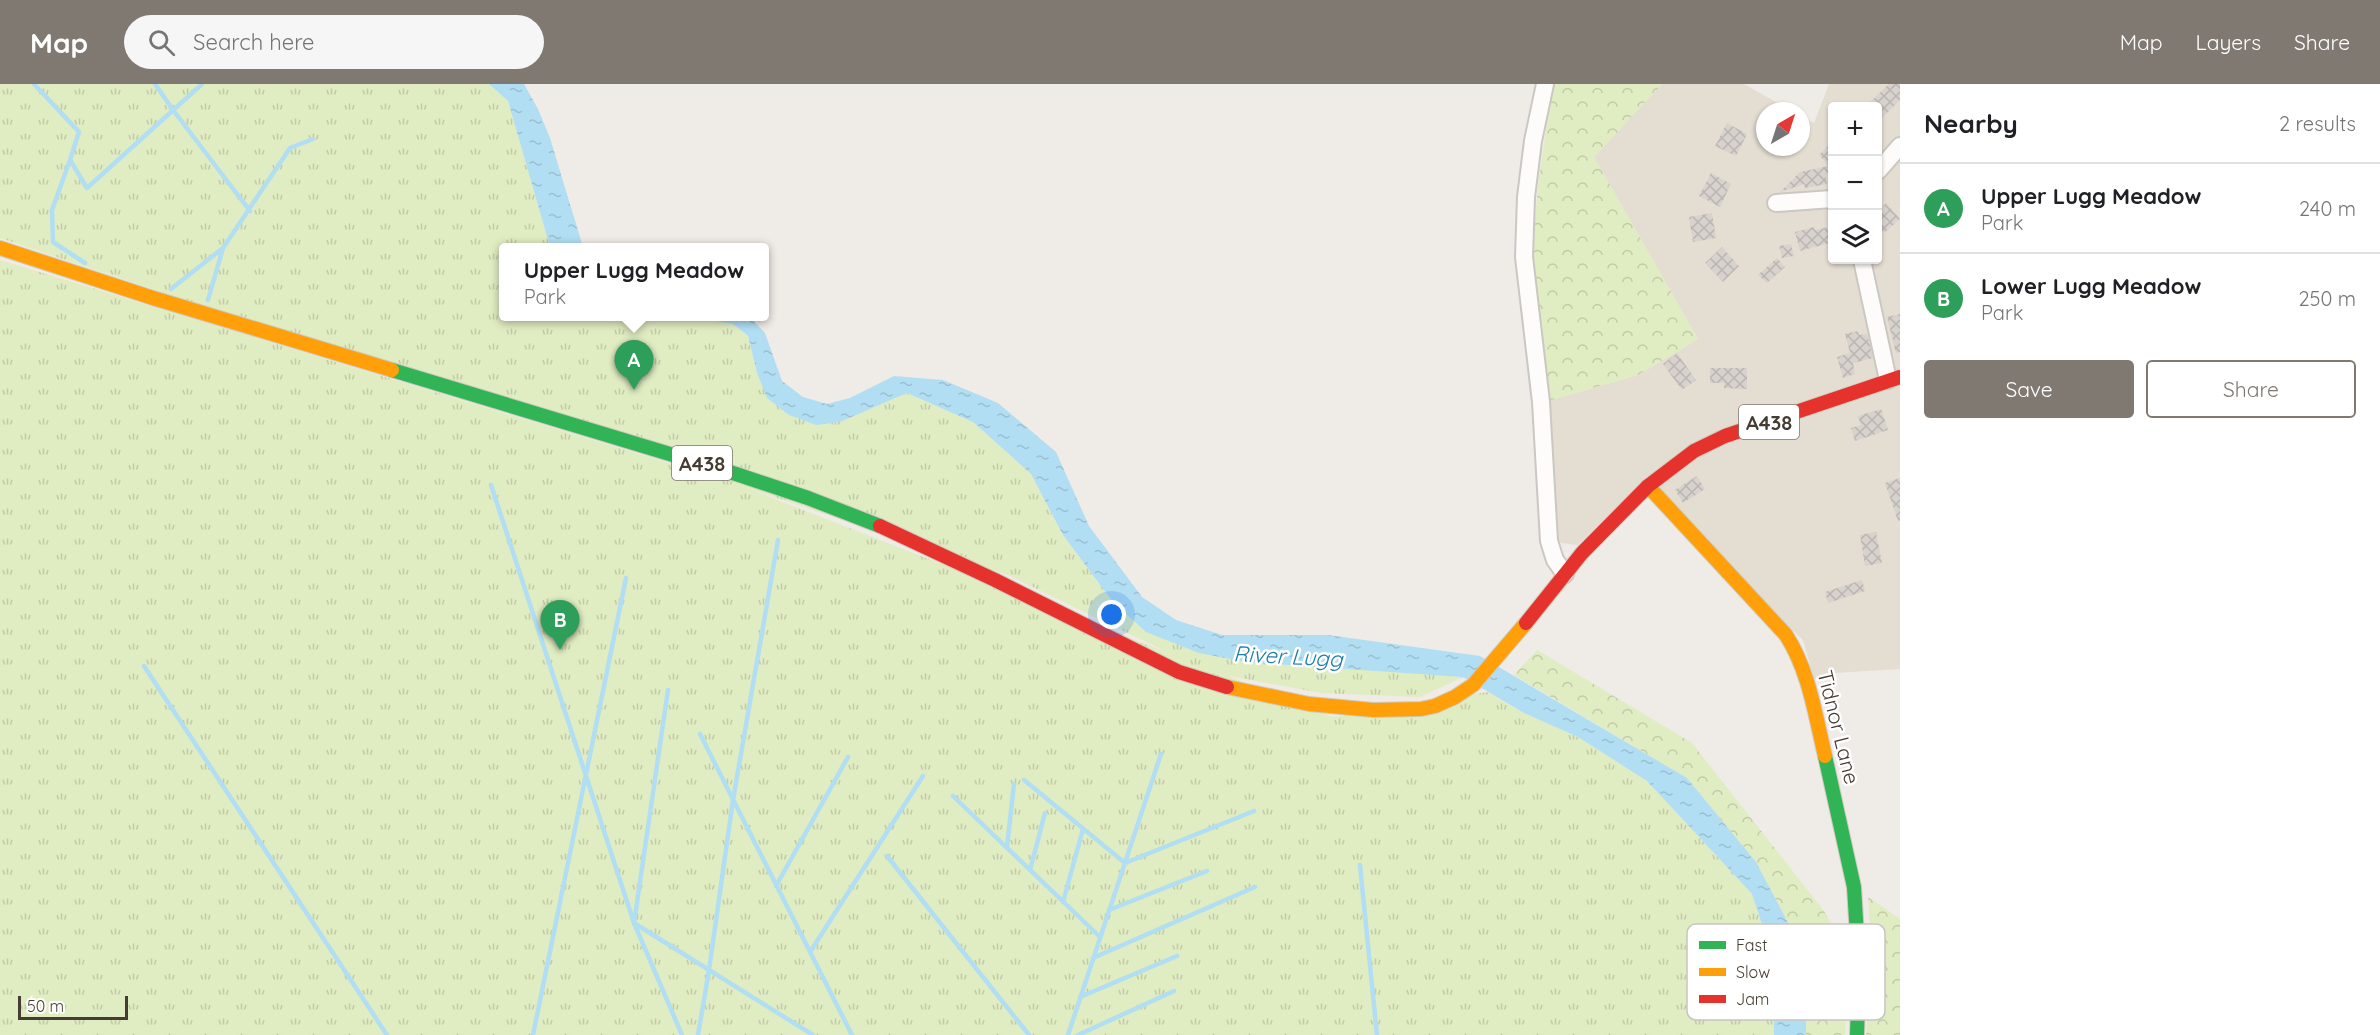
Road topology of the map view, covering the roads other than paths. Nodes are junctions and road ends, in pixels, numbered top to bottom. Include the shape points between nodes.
1 (1545, 84) edge
2 (1900, 146) edge
3 (1882, 166) edge
4 (1828, 199) edge
5 (1776, 203) dead end
6 (0, 249) edge
7 (1863, 264) edge
8 (1894, 379) edge
9 (1648, 486) junction
10 (1564, 574) junction
11 (1856, 924) edge
12 (1857, 1020) edge
13 (1857, 1035) edge

1 - 10 street via 1526,197 1524,257 1542,402 1549,541
2 - 3 street
4 - 5 street
6 - 10 main road, A438 via 811,499 912,541 1179,672 1265,697 1373,710 1435,706 1473,685
7 - 8 street
8 - 9 main road, A438 via 1725,436 1694,451
9 - 10 main road, A438
9 - 11 main road, Tidnor Lane via 1786,635 1798,654 1845,840
12 - 13 main road, Tidnor Lane

